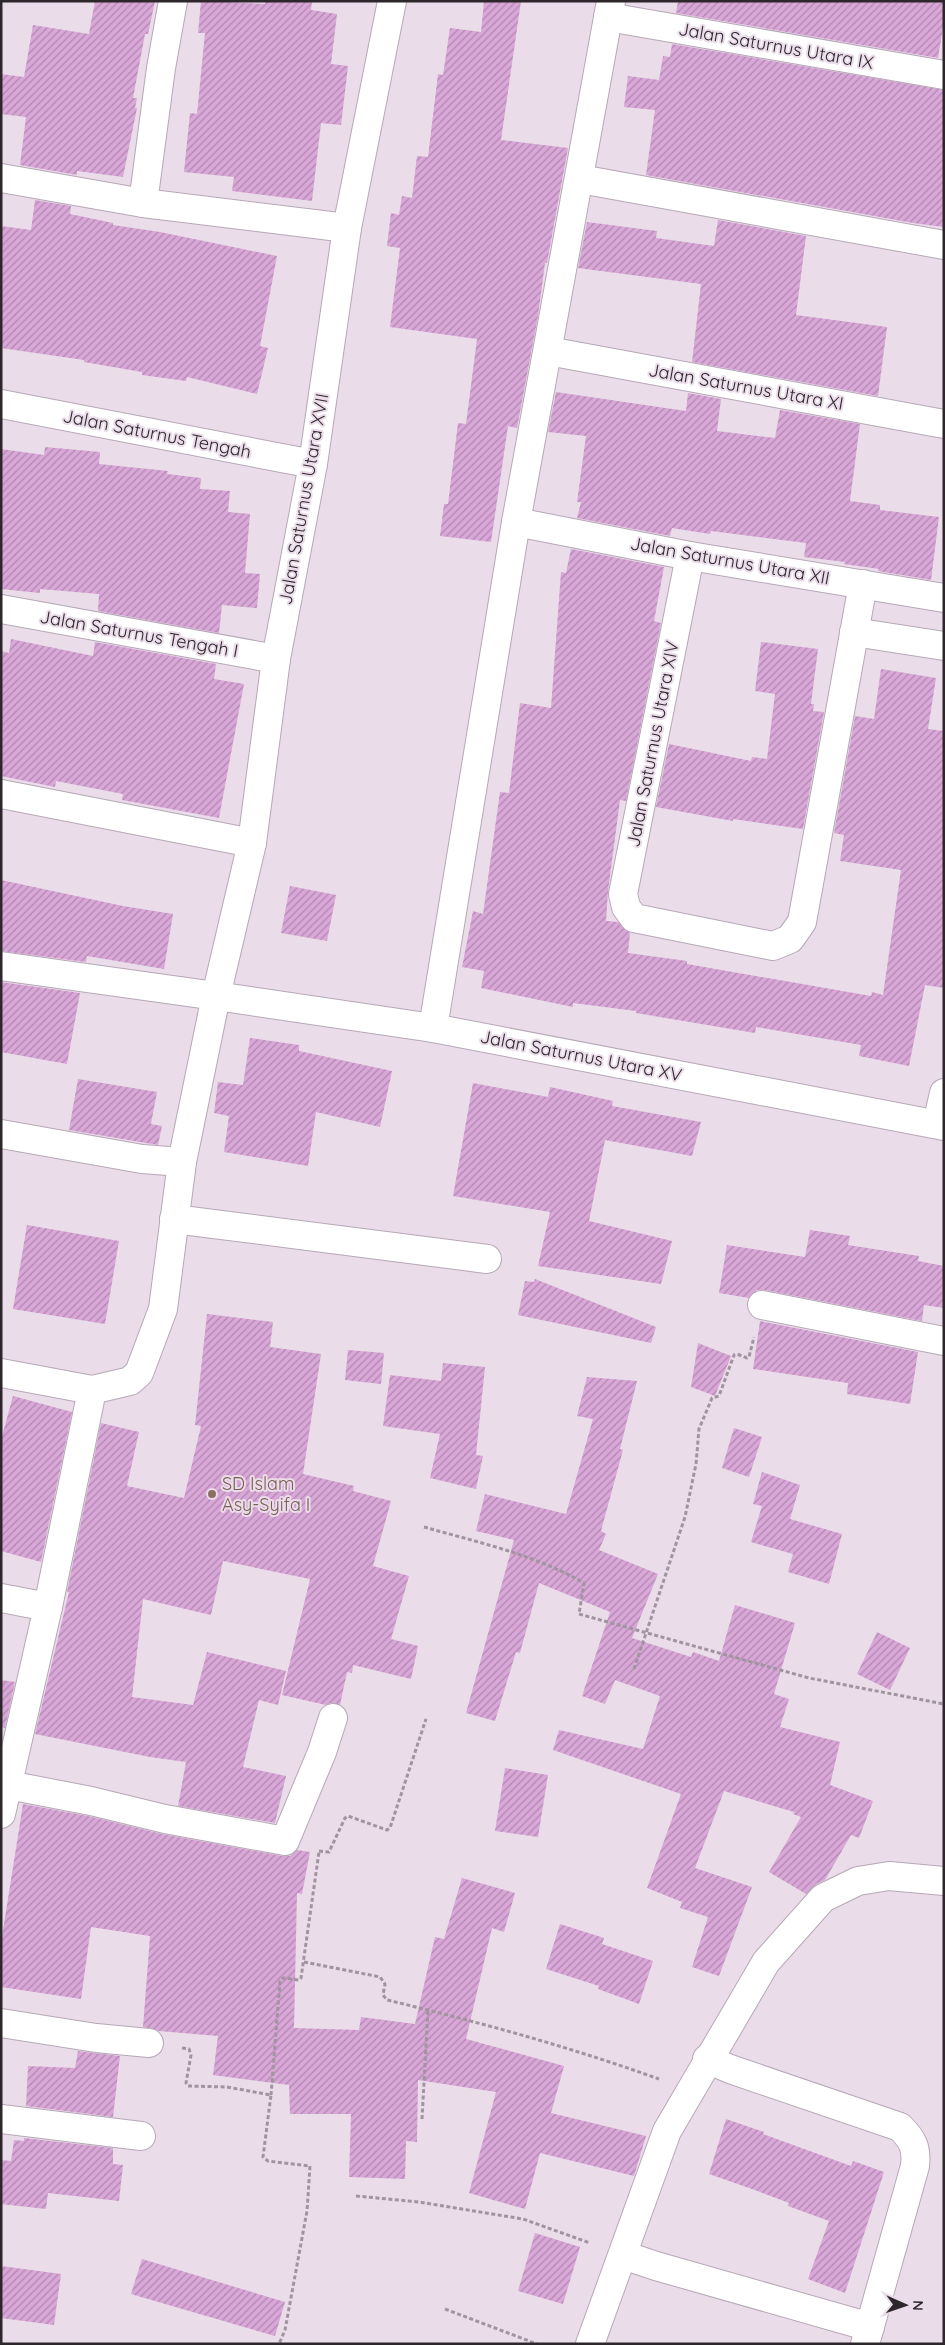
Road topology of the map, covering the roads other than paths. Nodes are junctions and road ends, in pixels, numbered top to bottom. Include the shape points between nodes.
1 (174, 1) edge
2 (392, 1) edge
3 (609, 9) edge
4 (944, 75) edge
5 (1, 178) edge
6 (580, 179) junction
7 (143, 203) junction
8 (346, 228) junction
9 (944, 245) edge
10 (548, 351) junction
11 (1, 404) edge
12 (944, 424) edge
13 (313, 464) junction
14 (516, 522) junction
15 (690, 556) junction
16 (863, 584) junction
17 (944, 598) edge
18 (1, 609) edge
19 (854, 632) junction
20 (944, 646) edge
21 (276, 659) junction
22 (1, 794) edge
23 (252, 843) junction
24 (1, 966) edge
25 (216, 996) junction
26 (433, 1028) junction
27 (944, 1093) edge
28 (940, 1125) edge
29 (1, 1134) edge
30 (182, 1162) junction
31 (174, 1218) junction
32 (487, 1259) dead end
33 (762, 1305) road end
34 (944, 1341) edge
35 (1, 1372) edge
36 (92, 1390) junction
37 (1, 1598) edge
38 (48, 1608) junction
39 (333, 1718) dead end
40 (8, 1785) junction
41 (1, 1814) edge
42 (944, 1881) edge
43 (1, 2023) edge
44 (149, 2042) road end
45 (707, 2060) junction
46 (1, 2118) edge
47 (142, 2136) dead end
48 (623, 2255) junction
49 (868, 2335) edge
50 (590, 2344) edge

1 - 7 street via 161,68
2 - 8 street, Jalan Saturnus Utara XVII
3 - 4 street, Jalan Saturnus Utara IX
3 - 6 street
5 - 7 street
6 - 9 street
6 - 10 street
7 - 8 street
8 - 13 street, Jalan Saturnus Utara XVII
10 - 12 street, Jalan Saturnus Utara XI
10 - 14 street
11 - 13 street, Jalan Saturnus Tengah
13 - 21 street, Jalan Saturnus Utara XVII
14 - 15 street, Jalan Saturnus Utara XII
14 - 26 street
15 - 16 street, Jalan Saturnus Utara XII
15 - 19 street, Jalan Saturnus Utara XIV via 623,894 626,907 634,918 773,946 790,938 802,922
16 - 17 street, Jalan Saturnus Utara XII
16 - 19 street
18 - 21 street, Jalan Saturnus Tengah I
19 - 20 street
21 - 23 street, Jalan Saturnus Utara XVII
22 - 23 street
23 - 25 street, Jalan Saturnus Utara XVII
24 - 25 street, Jalan Saturnus Utara XV
25 - 26 street, Jalan Saturnus Utara XV
25 - 30 street, Jalan Saturnus Utara XVII
26 - 28 street, Jalan Saturnus Utara XV
27 - 28 street
29 - 30 street via 142,1159
30 - 31 street, Jalan Saturnus Utara XVII
31 - 32 street
31 - 36 street, Jalan Saturnus Utara XVII via 163,1309 139,1373 130,1381
33 - 34 street
35 - 36 street
36 - 38 street
37 - 38 street
38 - 40 street
39 - 40 street via 285,1841
40 - 41 street
42 - 45 street via 889,1876 858,1880 823,1898 766,1962
43 - 44 street via 96,2038
45 - 48 street via 667,2131
45 - 49 street via 900,2127 912,2139 917,2151 915,2166
46 - 47 street
48 - 49 street
48 - 50 street

